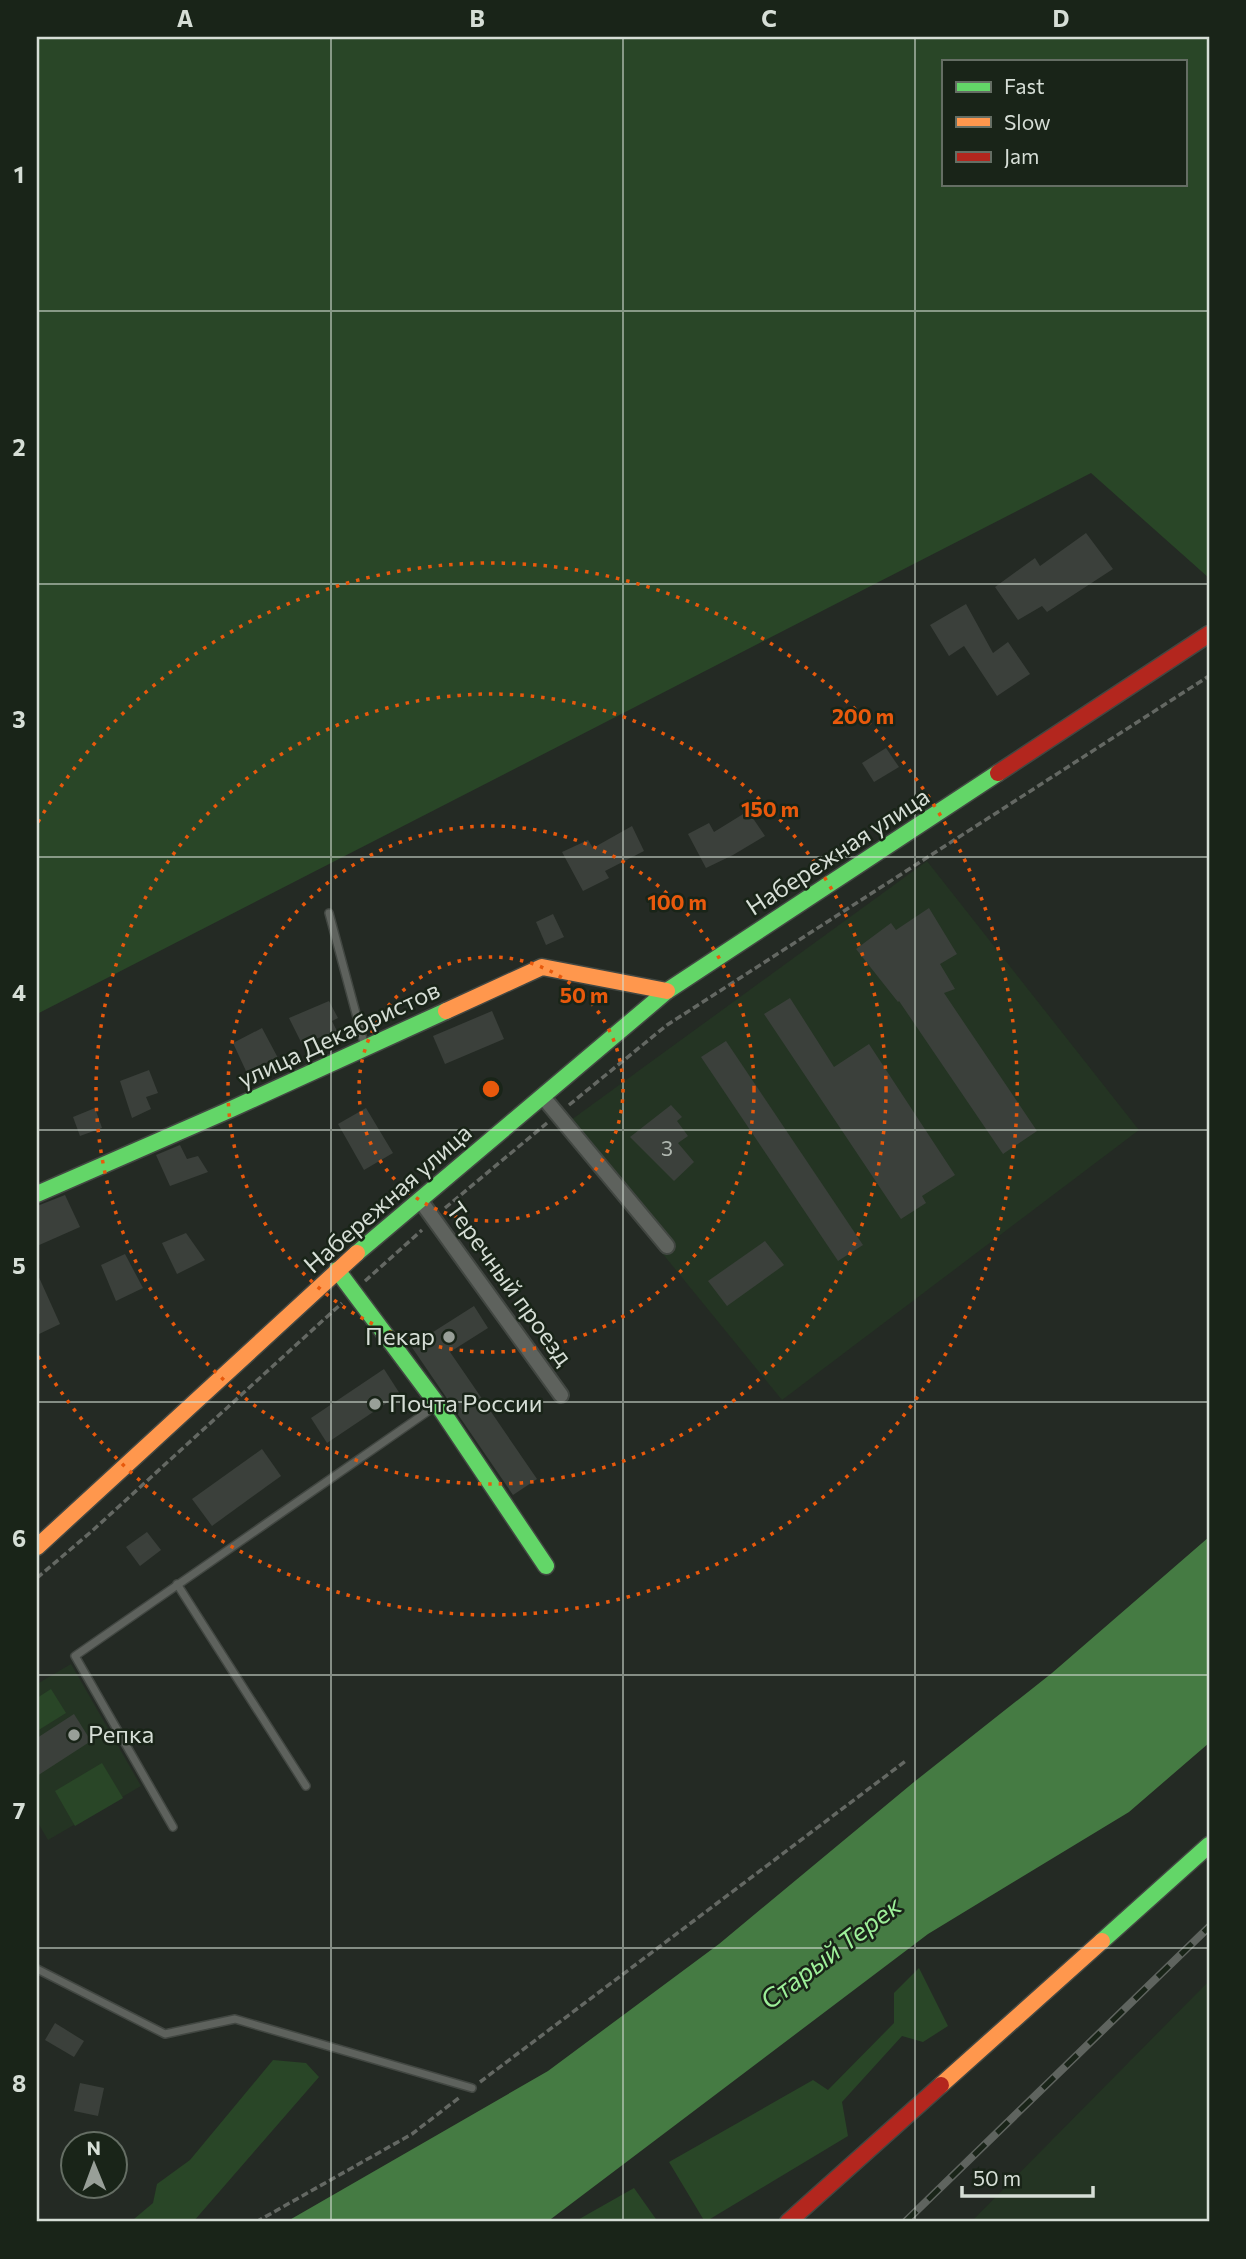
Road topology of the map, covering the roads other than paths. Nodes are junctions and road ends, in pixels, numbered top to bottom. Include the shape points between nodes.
1 (1209, 634) edge
2 (329, 912) dead end
3 (667, 991) junction
4 (366, 1048) junction
5 (543, 1097) junction
6 (37, 1194) edge
7 (420, 1200) junction
8 (667, 1246) dead end
9 (337, 1270) junction
10 (561, 1395) dead end
11 (438, 1405) junction
12 (37, 1547) edge
13 (546, 1566) dead end
14 (177, 1584) junction
15 (306, 1786) dead end
16 (173, 1827) dead end
17 (1209, 1845) edge
18 (37, 1969) edge
19 (472, 2088) road end
20 (788, 2222) edge

1 - 3 street, Набережная улица
2 - 4 lane
3 - 4 street, улица Декабристов via 542,967
3 - 5 street, Набережная улица
4 - 6 street, улица Декабристов
5 - 7 street, Набережная улица
5 - 8 street
7 - 9 street, Набережная улица
7 - 10 street, Теречный проезд
9 - 11 street
9 - 12 street, Набережная улица
11 - 13 street
11 - 14 lane
14 - 15 lane
14 - 16 lane via 75,1656
17 - 20 street
18 - 19 lane via 165,2034 234,2019

